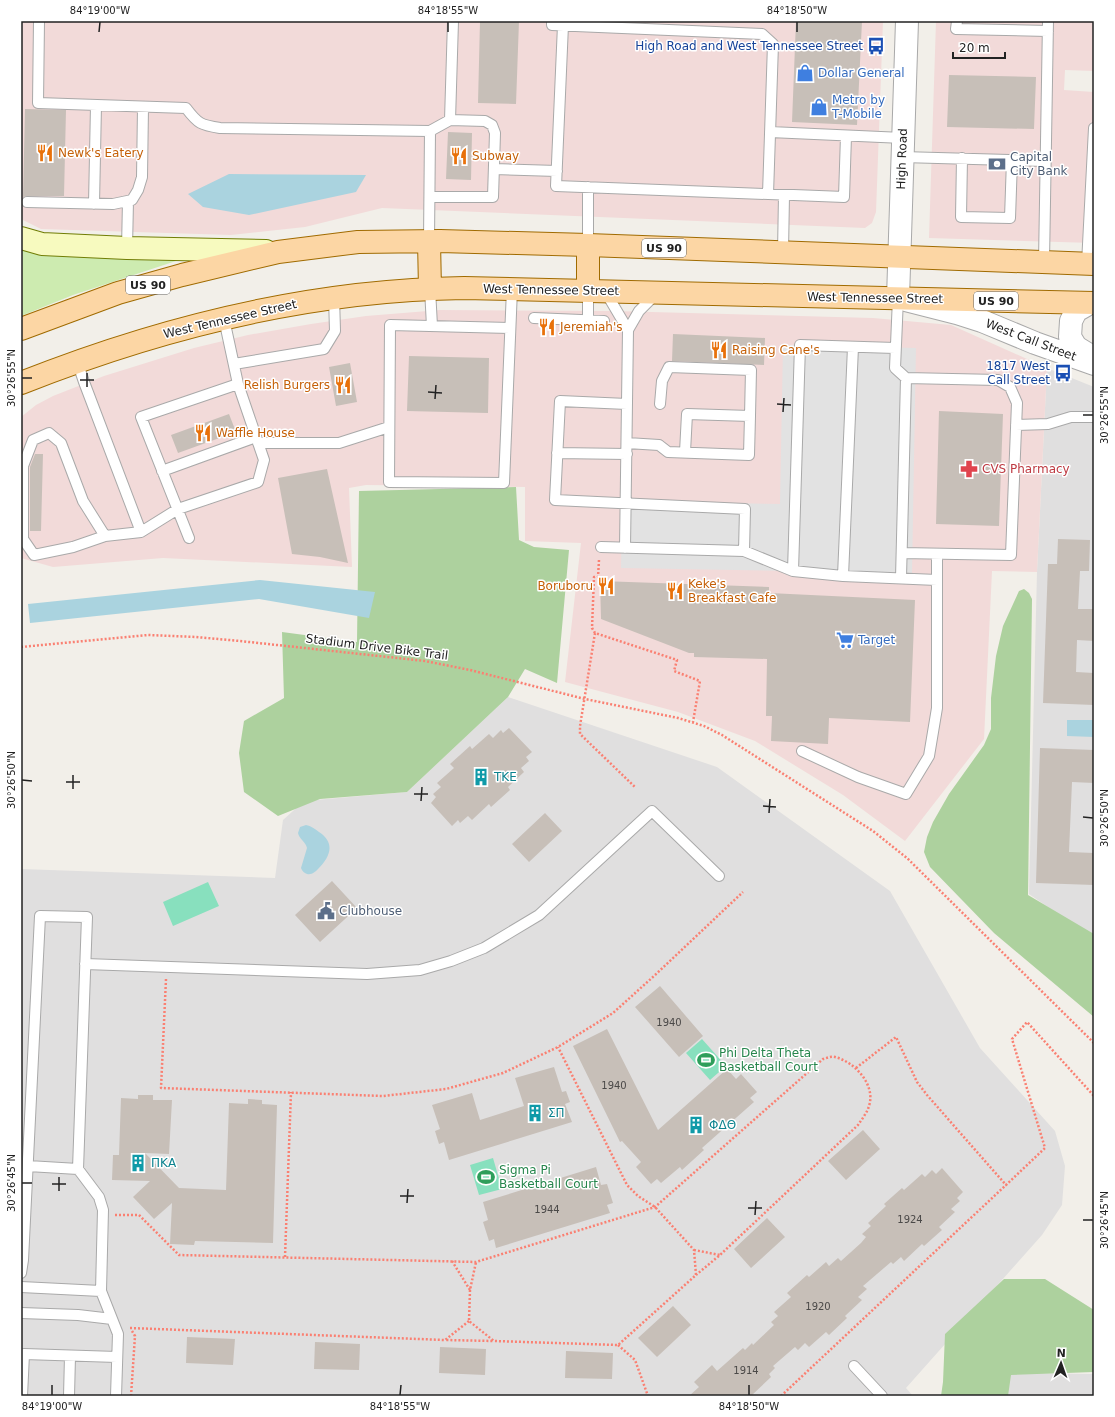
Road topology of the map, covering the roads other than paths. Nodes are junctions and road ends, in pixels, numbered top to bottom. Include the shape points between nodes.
1 (39, 21) edge
2 (453, 21) edge
3 (552, 21) edge
4 (907, 21) edge
5 (956, 21) edge
6 (1048, 21) edge
7 (563, 25) junction
8 (1048, 32) junction
9 (96, 105) junction
10 (143, 107) junction
11 (450, 120) junction
12 (1094, 128) edge
13 (430, 131) junction
14 (770, 132) junction
15 (846, 136) junction
16 (902, 147) junction
17 (962, 158) junction
18 (1012, 160) junction
19 (1046, 161) junction
20 (494, 169) junction
21 (557, 171) junction
22 (588, 187) junction
23 (768, 194) junction
24 (784, 195) junction
25 (430, 197) junction
26 (128, 201) junction
27 (27, 202) dead end
28 (94, 204) junction
29 (21, 238) edge
30 (429, 241) junction
31 (588, 245) junction
32 (127, 248) junction
33 (278, 252) junction
34 (783, 252) junction
35 (899, 256) junction
36 (1044, 262) junction
37 (1090, 264) edge
38 (430, 289) junction
39 (512, 289) junction
40 (596, 291) junction
41 (658, 293) junction
42 (334, 297) junction
43 (898, 298) junction
44 (1092, 303) edge
45 (534, 318) dead end
46 (224, 319) junction
47 (588, 320) junction
48 (604, 321) dead end
49 (432, 326) junction
50 (510, 328) junction
51 (21, 329) edge
52 (628, 330) junction
53 (852, 347) junction
54 (895, 348) junction
55 (1094, 358) edge
56 (77, 361) junction
57 (234, 364) junction
58 (1094, 364) edge
59 (906, 378) junction
60 (21, 383) edge
61 (238, 384) junction
62 (627, 404) junction
63 (660, 404) dead end
64 (750, 416) junction
65 (1094, 417) edge
66 (1016, 425) junction
67 (389, 427) junction
68 (257, 440) junction
69 (627, 443) junction
70 (685, 452) junction
71 (557, 453) junction
72 (627, 454) junction
73 (162, 471) junction
74 (626, 504) junction
75 (178, 509) junction
76 (141, 532) junction
77 (105, 536) junction
78 (189, 538) dead end
79 (601, 547) road end
80 (625, 548) junction
81 (744, 551) junction
82 (902, 553) junction
83 (937, 554) junction
84 (793, 571) junction
85 (843, 576) junction
86 (901, 578) junction
87 (937, 580) junction
88 (802, 751) dead end
89 (719, 876) dead end
90 (85, 964) junction
91 (28, 1166) junction
92 (78, 1169) junction
93 (21, 1273) edge
94 (21, 1287) edge
95 (101, 1291) junction
96 (21, 1313) edge
97 (112, 1318) junction
98 (70, 1356) junction
99 (117, 1357) junction
100 (854, 1366) dead end
101 (22, 1396) edge
102 (69, 1396) edge
103 (116, 1396) edge
104 (882, 1396) edge

1 - 9 lane via 38,103
2 - 11 lane
3 - 7 lane via 552,25
4 - 16 street, High Road
5 - 8 lane via 956,29
6 - 8 lane
7 - 14 lane via 762,34 773,44
7 - 21 lane
8 - 19 lane
9 - 10 lane
9 - 28 lane
10 - 13 lane via 186,108 195,120 204,125 220,128
10 - 26 lane via 142,177 138,190 132,200
11 - 13 lane
11 - 20 lane via 485,121 492,125 495,133
12 - 37 lane
13 - 25 lane
14 - 15 lane
14 - 23 lane
15 - 16 lane
15 - 24 lane via 844,197
16 - 17 lane
16 - 35 street, High Road
17 - 18 lane
17 - 18 lane via 961,217 1010,218
18 - 19 lane
19 - 36 lane
20 - 21 lane
20 - 25 lane via 493,198
21 - 22 lane via 556,186
22 - 23 lane
22 - 31 lane
23 - 24 lane
24 - 34 lane
25 - 30 lane
26 - 28 lane
26 - 32 lane
27 - 28 lane
29 - 32 main road via 42,244
30 - 31 main road, US 90
30 - 33 main road, US 90 via 358,242
30 - 38 main road
31 - 34 main road, US 90
31 - 40 main road
32 - 33 main road
33 - 51 main road, US 90 via 118,293
34 - 35 main road, US 90
35 - 36 main road, US 90
35 - 43 street, High Road
36 - 37 main road, US 90
38 - 39 main road, West Tennessee Street / US 90
38 - 42 main road, West Tennessee Street / US 90
38 - 49 lane
39 - 40 main road, West Tennessee Street / US 90
39 - 50 lane
40 - 41 main road, West Tennessee Street / US 90
40 - 47 lane
40 - 52 lane
41 - 43 main road, West Tennessee Street / US 90
41 - 52 lane via 639,311
42 - 46 main road, West Tennessee Street / US 90
42 - 57 lane via 335,331 324,349
43 - 44 main road, West Tennessee Street / US 90
43 - 54 lane
43 - 58 street, West Call Street via 982,321
44 - 55 street, West Call Street via 1076,311 1071,321 1070,337 1076,347
45 - 47 lane
46 - 56 main road, West Tennessee Street / US 90 via 181,328
46 - 57 lane
47 - 48 lane
49 - 50 lane
49 - 67 lane via 390,324
50 - 67 lane via 504,483 389,482
52 - 62 lane
53 - 54 lane
53 - 84 lane via 800,346
53 - 85 lane
54 - 59 lane via 895,368
56 - 60 main road, West Tennessee Street / US 90
56 - 76 lane
57 - 61 lane
59 - 66 lane via 998,380 1010,387 1017,403
59 - 82 lane
61 - 68 lane
61 - 73 lane via 141,417
62 - 69 lane
62 - 71 lane via 560,401
63 - 64 lane via 662,381 669,367 751,370
64 - 70 lane via 687,414
64 - 70 lane via 749,455
65 - 66 lane via 1071,417 1048,424
66 - 83 lane via 1011,555
67 - 68 lane via 339,443
68 - 73 lane
68 - 75 lane via 264,460 258,482
69 - 70 lane via 659,442 668,452
69 - 72 lane
71 - 72 lane
71 - 74 lane via 555,500
72 - 74 lane
73 - 75 lane
74 - 80 lane
74 - 81 lane via 745,509
75 - 76 lane
75 - 78 lane
76 - 77 lane
77 - 77 lane via 83,501 61,443 49,433 33,440 23,466 23,539 34,555 73,547
79 - 80 lane
80 - 81 lane
81 - 84 lane
82 - 83 lane
82 - 86 lane
83 - 87 lane
84 - 85 lane
85 - 86 lane
86 - 87 lane
87 - 88 lane via 936,708 929,756 906,794 858,777
89 - 90 lane via 652,811 539,915 484,948 420,970 367,974
90 - 91 lane via 87,917 40,916
90 - 92 lane
91 - 92 lane
91 - 93 lane
92 - 95 lane via 99,1197 103,1210
94 - 95 lane
95 - 97 lane
96 - 97 lane
97 - 99 lane via 118,1334
98 - 99 lane
98 - 101 lane via 24,1354
98 - 102 lane
99 - 103 lane
100 - 104 lane

